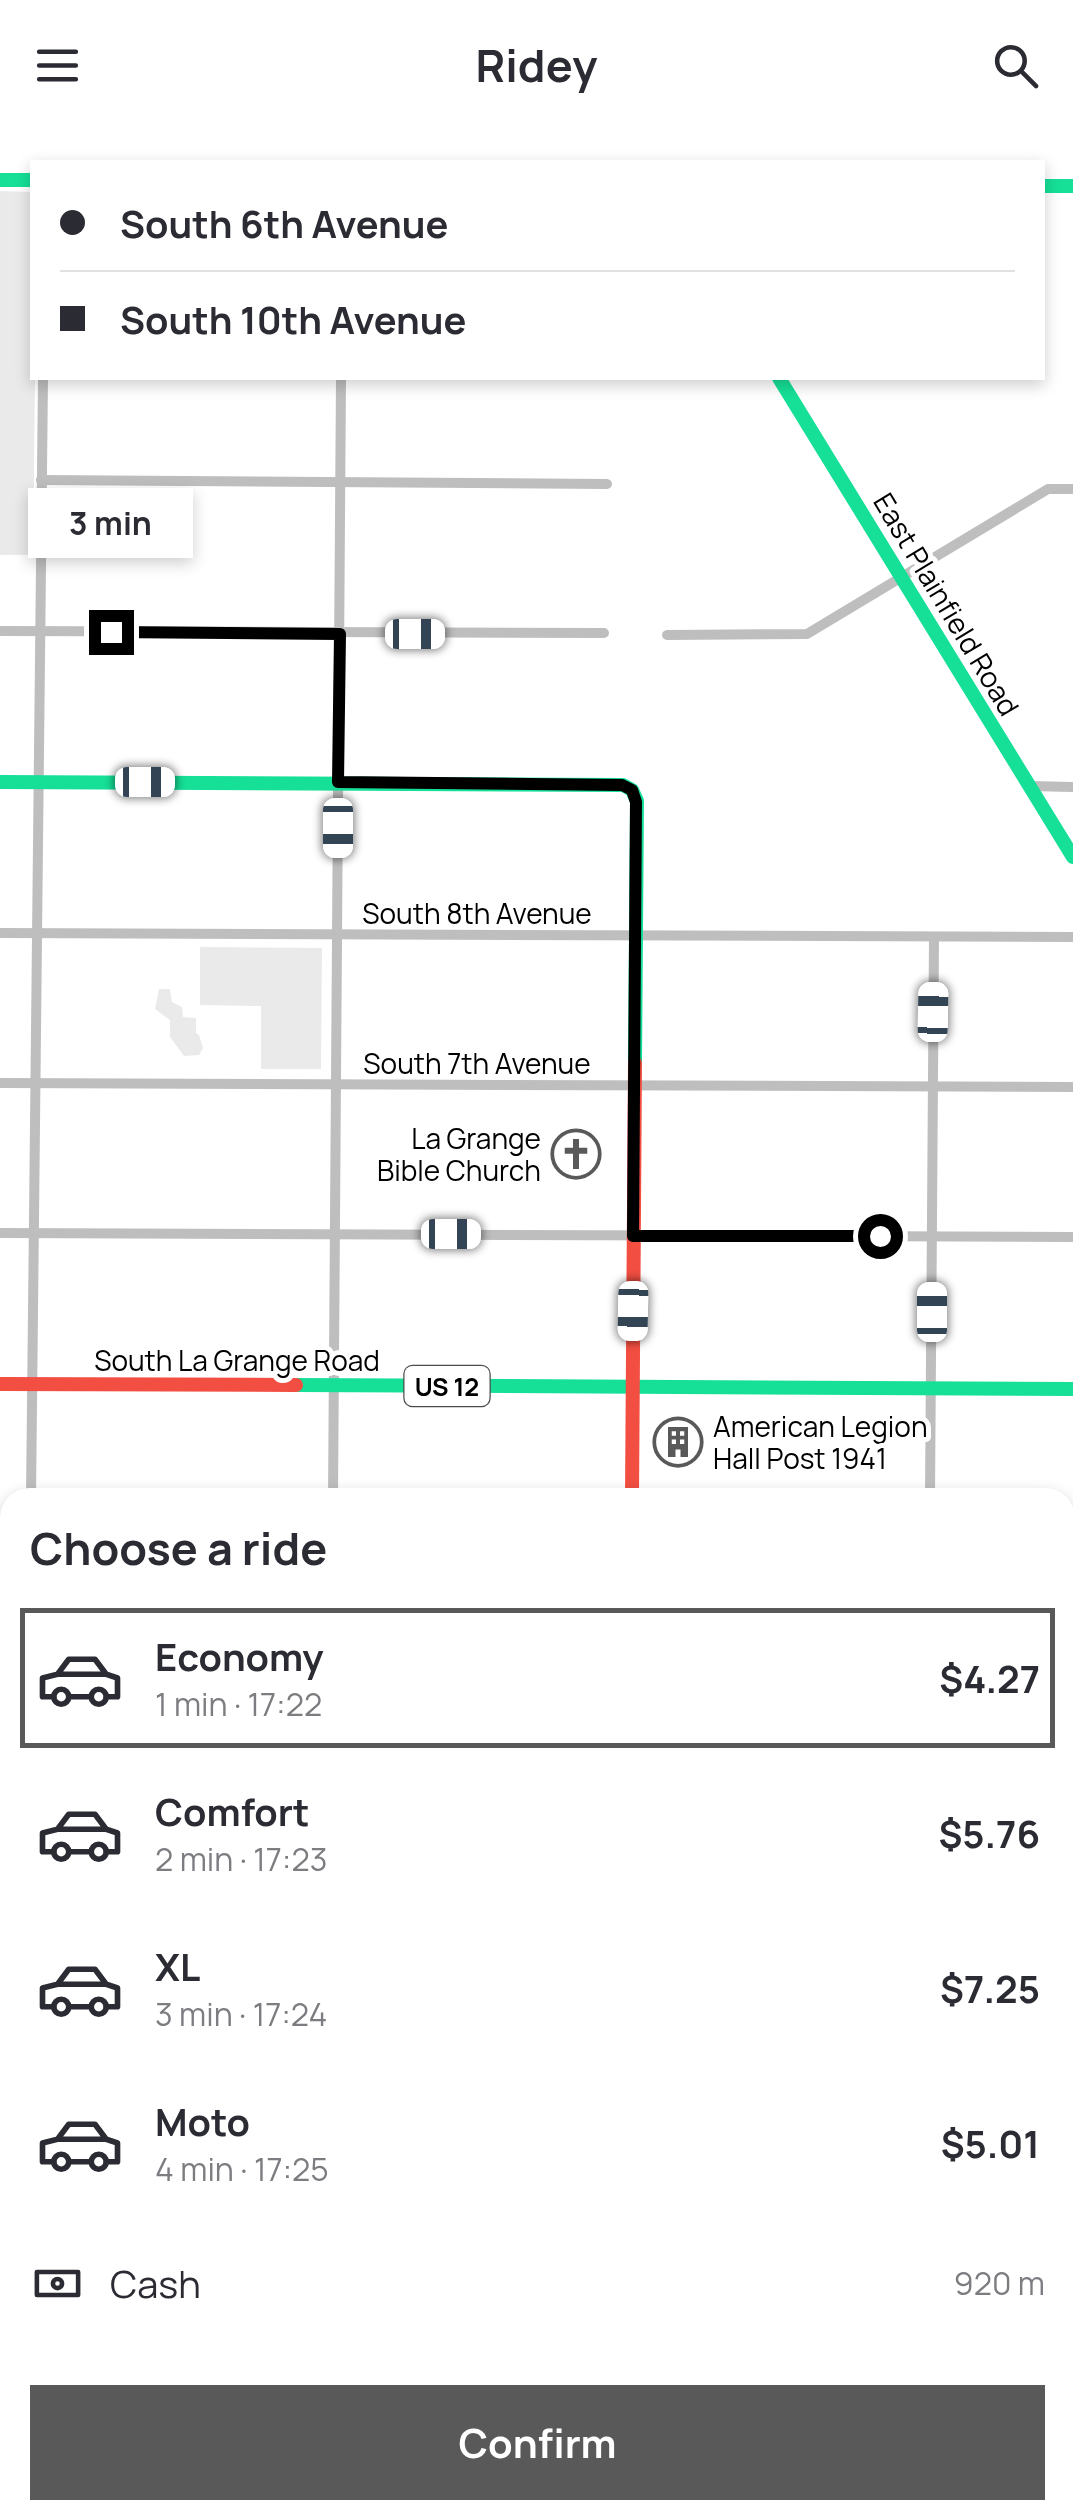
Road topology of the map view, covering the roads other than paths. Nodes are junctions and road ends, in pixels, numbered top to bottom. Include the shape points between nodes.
1 (0, 180) edge
2 (30, 180) edge
3 (1045, 186) edge
4 (1073, 186) edge
5 (42, 380) edge
6 (341, 380) edge
7 (780, 380) edge
8 (42, 480) junction
9 (341, 484) junction
10 (607, 484) dead end
11 (1073, 489) edge
12 (901, 577) junction
13 (0, 632) edge
14 (40, 632) junction
15 (340, 634) junction
16 (604, 634) dead end
17 (667, 636) dead end
18 (0, 782) edge
19 (38, 782) junction
20 (338, 782) junction
21 (1030, 786) junction
22 (1073, 787) edge
23 (1073, 857) edge
24 (0, 933) edge
25 (36, 934) junction
26 (337, 935) junction
27 (636, 936) junction
28 (934, 937) junction
29 (1073, 937) edge
30 (0, 1083) edge
31 (35, 1083) junction
32 (336, 1085) junction
33 (932, 1085) junction
34 (634, 1086) junction
35 (1073, 1087) edge
36 (0, 1232) edge
37 (33, 1233) junction
38 (335, 1234) junction
39 (633, 1236) junction
40 (932, 1237) junction
41 (1073, 1237) edge
42 (0, 1384) edge
43 (32, 1384) junction
44 (334, 1386) junction
45 (632, 1387) junction
46 (930, 1388) junction
47 (1073, 1389) edge
48 (31, 1488) edge
49 (332, 1488) edge
50 (632, 1488) edge
51 (930, 1488) edge

1 - 2 main road
3 - 4 main road
5 - 8 street
6 - 9 street
7 - 12 main road, East Plainfield Road
8 - 9 street
8 - 14 street
9 - 10 street
9 - 15 street
11 - 12 street via 1048,488
12 - 17 street via 807,634
12 - 21 main road, East Plainfield Road
13 - 14 street
14 - 15 street
14 - 19 street
15 - 16 street
15 - 20 street
18 - 19 main road
19 - 20 main road
19 - 25 street
20 - 26 street
20 - 27 main road via 632,790
21 - 22 street
21 - 23 main road, East Plainfield Road
24 - 25 street, South 8th Avenue
25 - 26 street, South 8th Avenue
25 - 31 street
26 - 27 street, South 8th Avenue
26 - 32 street
27 - 28 street, South 8th Avenue
27 - 34 main road
28 - 29 street, South 8th Avenue
28 - 33 street
30 - 31 street, South 7th Avenue
31 - 32 street, South 7th Avenue
31 - 37 street
32 - 34 street, South 7th Avenue
32 - 38 street
33 - 34 street, South 7th Avenue
33 - 35 street, South 7th Avenue
33 - 40 street
34 - 39 main road
36 - 37 street
37 - 38 street
37 - 43 street
38 - 39 street
38 - 44 street
39 - 40 street
39 - 45 main road
40 - 41 street
40 - 46 street
42 - 43 main road, South La Grange Road / US 12
43 - 44 main road, South La Grange Road / US 12
43 - 48 street
44 - 45 main road, South La Grange Road / US 12
44 - 49 street
45 - 46 main road, South La Grange Road / US 12
45 - 50 main road
46 - 47 main road, South La Grange Road / US 12
46 - 51 street

